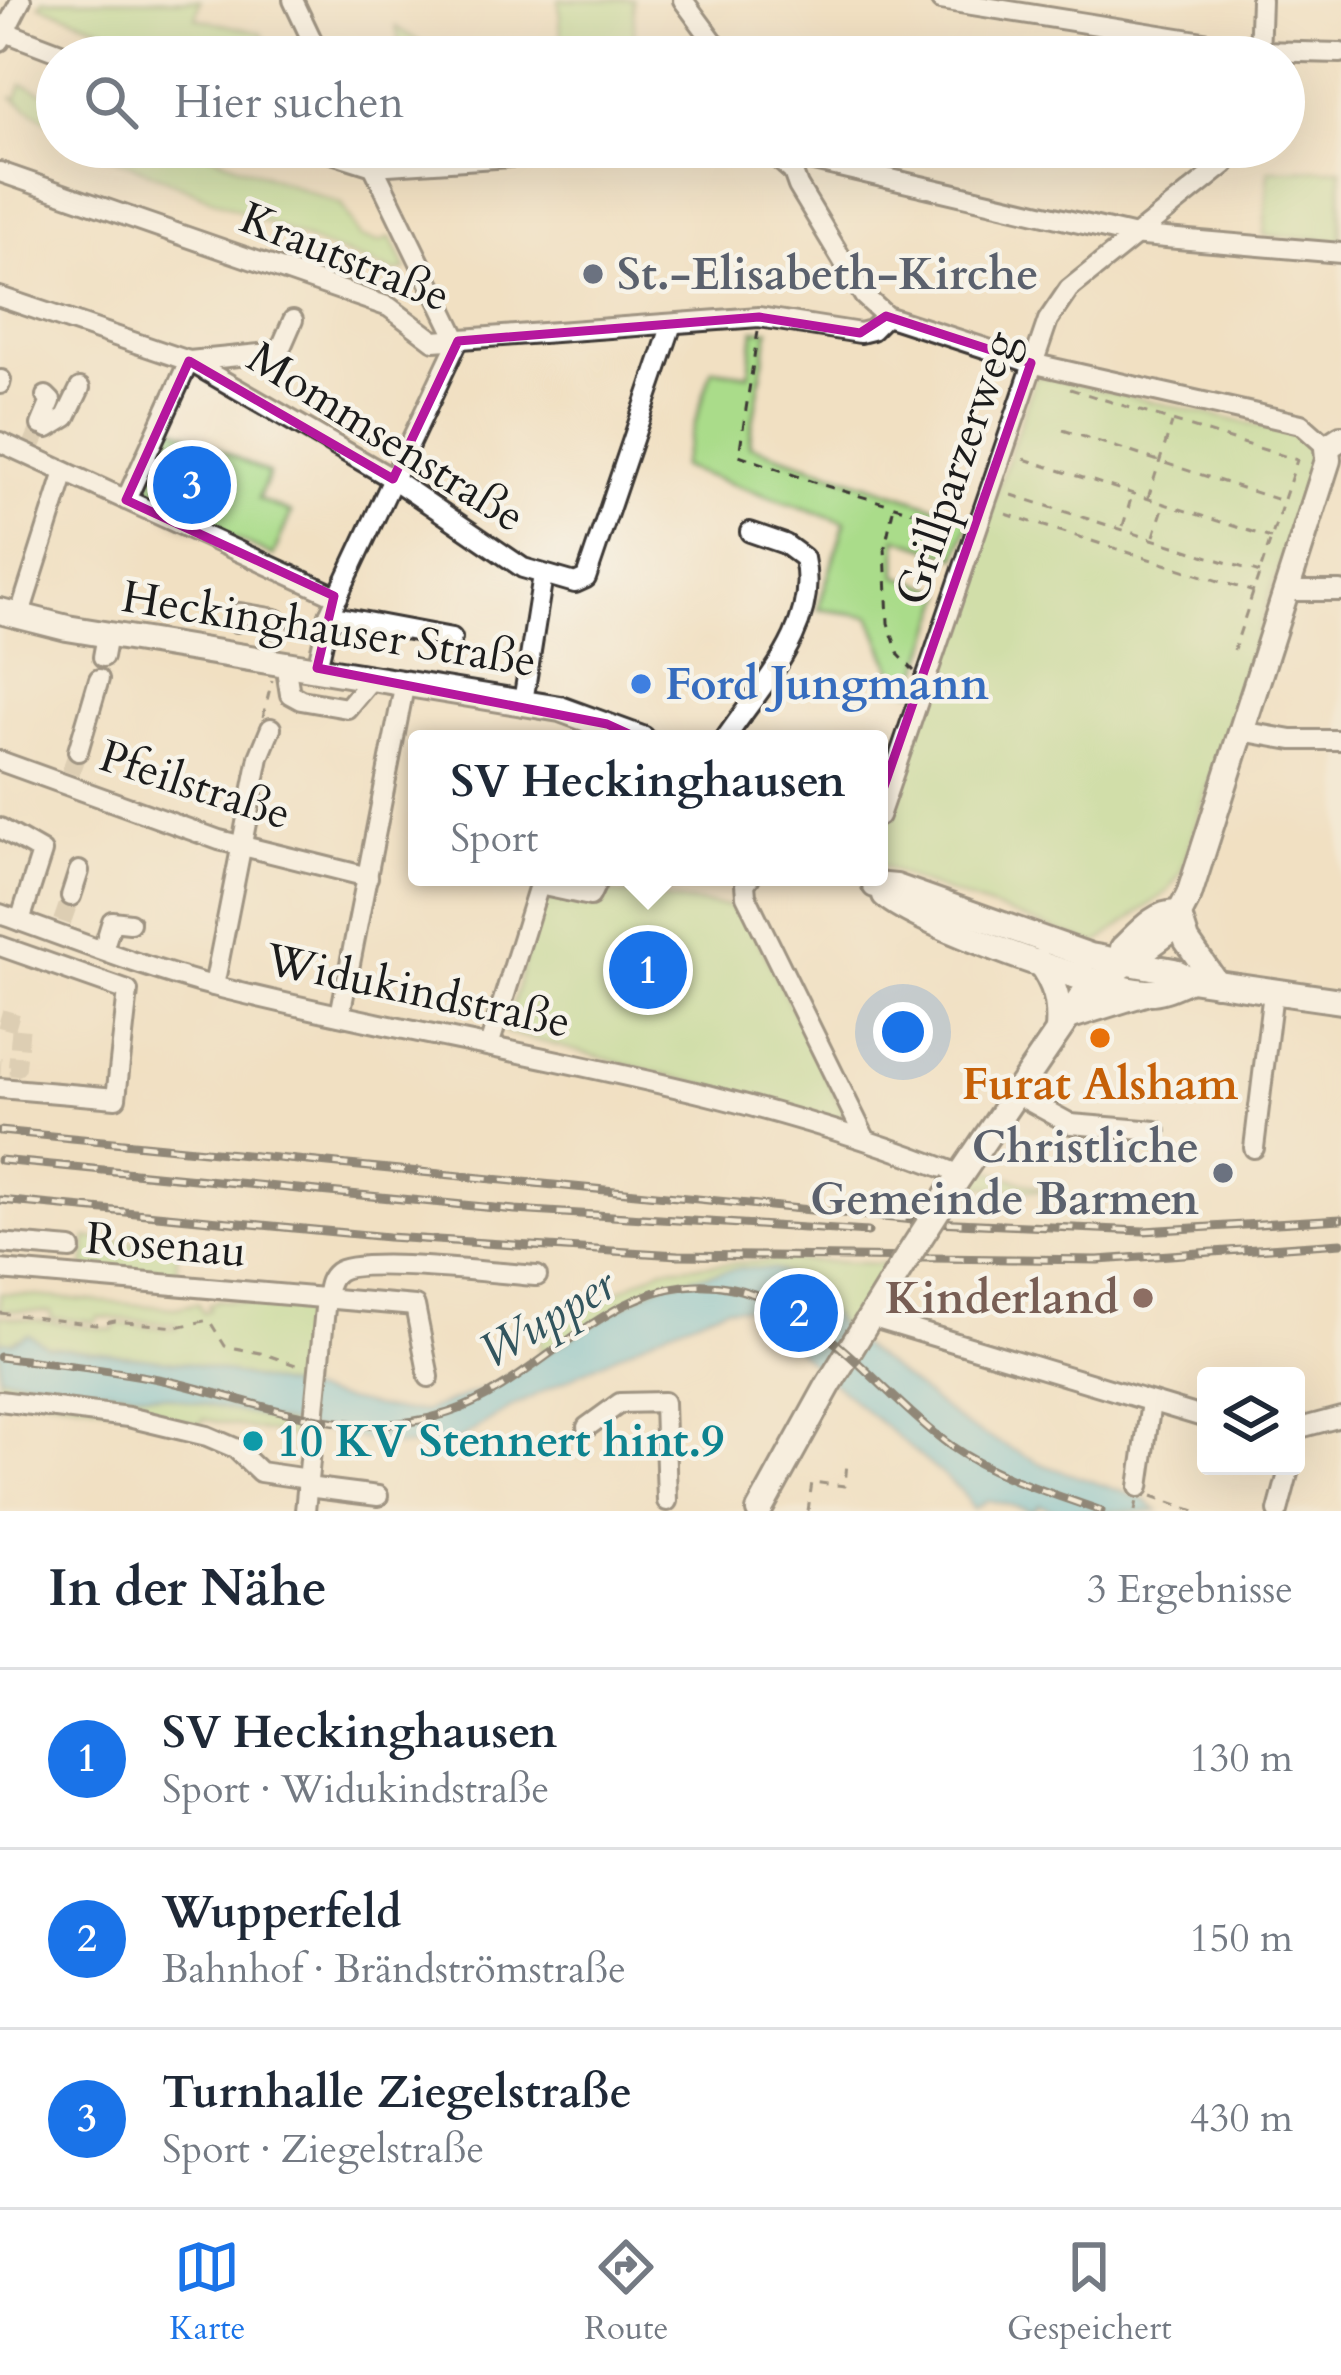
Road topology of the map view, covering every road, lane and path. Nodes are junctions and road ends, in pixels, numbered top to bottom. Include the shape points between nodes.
1 (21, 0) edge
2 (293, 0) edge
3 (682, 0) edge
4 (941, 0) edge
5 (1261, 0) edge
6 (2, 34) edge
7 (310, 36) edge
8 (709, 36) edge
9 (1154, 36) edge
10 (1260, 36) edge
11 (36, 45) edge
12 (1305, 53) edge
13 (1341, 53) edge
14 (374, 168) edge
15 (794, 168) edge
16 (836, 168) edge
17 (1220, 168) edge
18 (0, 172) edge
19 (1131, 236) junction
20 (1341, 253) edge
21 (0, 297) edge
22 (886, 316) junction
23 (759, 317) junction
24 (293, 320) dead end
25 (671, 326) junction
26 (458, 341) junction
27 (189, 361) junction
28 (1031, 363) junction
29 (1056, 385) dead end
30 (80, 388) dead end
31 (46, 396) dead end
32 (1172, 422) junction
33 (1064, 430) dead end
34 (0, 442) edge
35 (1334, 443) edge
36 (1024, 459) dead end
37 (1160, 461) junction
38 (64, 472) junction
39 (393, 479) junction
40 (1133, 494) junction
41 (1012, 495) dead end
42 (1148, 498) junction
43 (125, 500) junction
44 (1283, 502) junction
45 (1165, 504) junction
46 (894, 507) junction
47 (1006, 514) dead end
48 (1122, 529) junction
49 (975, 530) junction
50 (750, 532) dead end
51 (1273, 538) junction
52 (1153, 539) junction
53 (1262, 574) junction
54 (543, 575) junction
55 (1341, 591) edge
56 (1286, 592) junction
57 (1256, 593) junction
58 (333, 606) junction
59 (10, 614) edge
60 (232, 636) junction
61 (452, 638) dead end
62 (1234, 650) dead end
63 (281, 662) junction
64 (317, 668) junction
65 (927, 676) junction
66 (373, 677) junction
67 (99, 679) dead end
68 (405, 682) junction
69 (523, 702) junction
70 (271, 728) joint
71 (593, 730) edge
72 (731, 730) edge
73 (1241, 731) junction
74 (1341, 740) edge
75 (78, 752) tunnel mouth
76 (0, 760) edge
77 (888, 790) edge
78 (0, 828) edge
79 (242, 846) junction
80 (79, 871) dead end
81 (368, 877) junction
82 (888, 885) edge
83 (539, 886) edge
84 (544, 886) edge
85 (594, 886) edge
86 (745, 886) edge
87 (873, 886) edge
88 (71, 896) tunnel mouth
89 (0, 914) edge
90 (1178, 914) junction
91 (20, 921) junction
92 (130, 922) dead end
93 (0, 946) edge
94 (103, 950) junction
95 (1039, 962) junction
96 (1122, 963) junction
97 (1203, 981) junction
98 (1096, 982) junction
99 (214, 986) junction
100 (1146, 992) junction
101 (1273, 992) junction
102 (1341, 1000) edge
103 (340, 1015) junction
104 (1063, 1024) junction
105 (489, 1046) junction
106 (0, 1088) edge
107 (1018, 1095) junction
108 (1156, 1131) dead end
109 (865, 1138) junction
110 (1254, 1148) dead end
111 (958, 1179) junction
112 (0, 1243) edge
113 (70, 1249) dead end
114 (0, 1270) edge
115 (537, 1276) dead end
116 (326, 1298) junction
117 (207, 1312) dead end
118 (0, 1313) edge
119 (209, 1320) junction
120 (864, 1327) junction
121 (317, 1377) junction
122 (429, 1378) dead end
123 (0, 1401) edge
124 (1151, 1402) junction
125 (1197, 1415) edge
126 (1341, 1417) edge
127 (587, 1427) dead end
128 (1305, 1427) edge
129 (847, 1462) dead end
130 (1288, 1475) edge
131 (308, 1483) junction
132 (1138, 1489) joint
133 (378, 1496) dead end
134 (667, 1501) dead end
135 (305, 1511) edge
136 (759, 1511) edge
137 (808, 1511) edge
138 (1195, 1511) edge
139 (1278, 1511) edge

1 - 6 street
2 - 7 street
3 - 8 street
4 - 9 street
5 - 10 street
6 - 11 street
12 - 13 street
14 - 26 street
15 - 22 street via 864,296
16 - 19 street
17 - 19 street, Grillparzerweg
18 - 26 street, Krautstraße via 388,307 434,341
19 - 20 street
19 - 28 street, Grillparzerweg via 1069,289
21 - 27 street
22 - 23 street via 860,333
22 - 28 street
23 - 25 street
23 - 46 path via 739,454
24 - 27 street via 279,352
25 - 26 street
25 - 54 street via 586,578
26 - 39 street
27 - 39 street, Mommsenstraße
27 - 43 street
28 - 35 street via 1301,424
28 - 49 street, Grillparzerweg
29 - 32 path
30 - 31 street via 66,417 45,426
32 - 37 path
32 - 44 path via 1297,460
33 - 37 path
34 - 38 street
35 - 56 main road
36 - 40 path
37 - 42 path
37 - 44 path
38 - 43 street
38 - 59 street
39 - 54 street, Mommsenstraße
39 - 58 street
40 - 42 path
40 - 48 path
41 - 48 path
42 - 45 path
43 - 58 street
44 - 51 path
45 - 51 path
45 - 52 path
46 - 49 path
46 - 65 path via 885,547 892,641 911,670
47 - 57 path
48 - 52 path
49 - 65 street, Grillparzerweg
50 - 72 street via 803,558 807,593 794,637
51 - 53 path
52 - 53 path
53 - 57 path
54 - 69 street
55 - 56 street
56 - 73 main road
57 - 62 path
58 - 61 street via 405,633
58 - 64 street
59 - 60 main road, Heckinghauser Straße via 105,646
60 - 63 main road, Heckinghauser Straße
60 - 63 street via 240,613 276,619
63 - 64 main road, Heckinghauser Straße
63 - 66 street via 290,694 347,708
63 - 70 path via 262,715
64 - 66 main road, Heckinghauser Straße
65 - 77 street, Grillparzerweg
66 - 68 main road, Heckinghauser Straße
67 - 75 street
68 - 69 main road, Heckinghauser Straße
68 - 81 street
69 - 71 main road, Heckinghauser Straße
70 - 79 street
73 - 74 street
73 - 90 main road
76 - 79 street, Pfeilstraße
78 - 91 street via 42,852
79 - 81 street, Pfeilstraße
79 - 99 street
80 - 88 street
81 - 103 street
82 - 96 main road
83 - 105 street
84 - 85 street via 590,896
86 - 109 street
87 - 95 main road via 933,922
89 - 91 street, Widukindstraße
90 - 96 main road via 1150,923 1123,948
90 - 97 main road
91 - 94 street, Widukindstraße via 60,928
92 - 94 street via 112,921
93 - 106 street via 128,991 116,1098
94 - 99 street, Widukindstraße
95 - 98 main road
95 - 104 main road
96 - 97 main road
96 - 98 main road
97 - 100 main road
97 - 101 main road
98 - 100 main road
98 - 104 main road
99 - 103 street, Widukindstraße
100 - 104 main road
101 - 102 main road
101 - 110 street
103 - 105 street, Widukindstraße
104 - 107 main road
105 - 109 street, Widukindstraße
107 - 108 street via 1071,1124
107 - 111 main road
109 - 111 street, Widukindstraße
111 - 120 main road, bridge
112 - 113 street
114 - 116 street, Rosenau
115 - 116 street via 366,1264 338,1271
116 - 121 street
116 - 122 street, Rosenau via 415,1306
117 - 119 path
118 - 119 path via 96,1325
119 - 121 path via 225,1346
120 - 124 street
120 - 136 main road
121 - 131 street
123 - 131 street via 207,1436 260,1472
124 - 125 street
124 - 132 street
126 - 128 street
127 - 134 street via 620,1403 664,1402
129 - 137 path via 844,1486 812,1482
130 - 139 street
131 - 133 street
131 - 135 street
132 - 138 path

